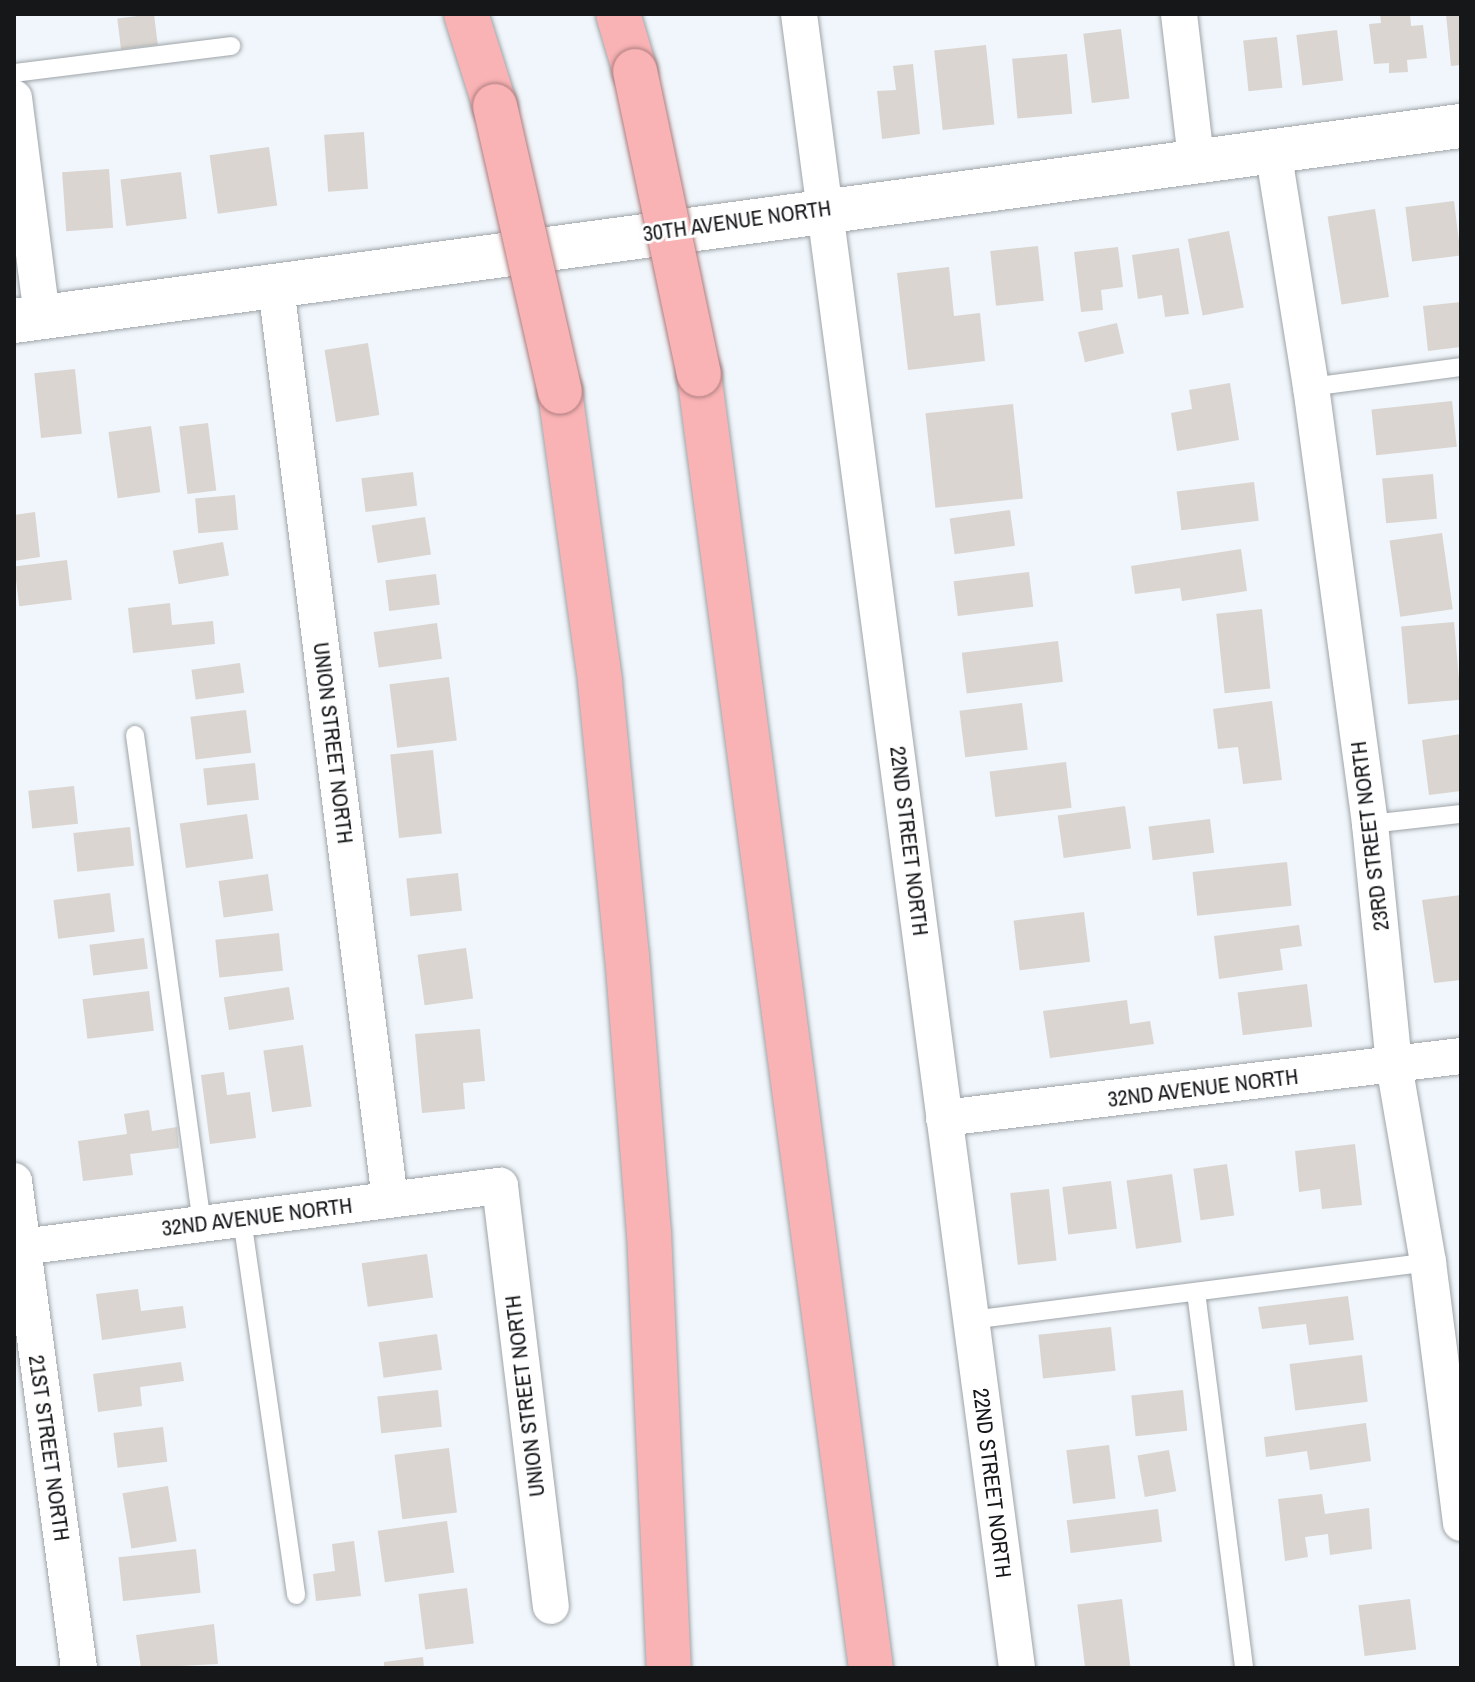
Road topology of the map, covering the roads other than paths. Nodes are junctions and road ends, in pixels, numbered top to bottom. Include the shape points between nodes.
1 (466, 14) edge
2 (618, 14) edge
3 (799, 14) edge
4 (1179, 14) edge
5 (231, 46) dead end
6 (14, 73) edge
7 (14, 98) edge
8 (1461, 126) edge
9 (1273, 150) junction
10 (1196, 159) junction
11 (827, 208) junction
12 (276, 287) junction
13 (28, 319) edge
14 (1461, 367) edge
15 (1311, 387) junction
16 (135, 735) dead end
17 (1461, 814) edge
18 (1370, 824) junction
19 (1461, 1056) edge
20 (1394, 1065) junction
21 (944, 1118) junction
22 (14, 1181) edge
23 (500, 1186) joint
24 (390, 1200) junction
25 (242, 1219) junction
26 (202, 1224) junction
27 (18, 1247) edge
28 (1428, 1262) junction
29 (1196, 1292) junction
30 (971, 1320) junction
31 (1461, 1523) edge
32 (296, 1595) dead end
33 (551, 1606) dead end
34 (79, 1668) edge
35 (669, 1668) edge
36 (871, 1668) edge
37 (1017, 1668) edge
38 (1244, 1668) edge

1 - 35 highway, bridge via 495,106 560,392 600,682 650,1248
2 - 36 highway, bridge via 635,71 699,374
3 - 11 street, 22ND STREET NORTH
4 - 10 street
5 - 6 lane
7 - 13 street
8 - 9 street, 30TH AVENUE NORTH
9 - 10 street, 30TH AVENUE NORTH
9 - 15 street, 23RD STREET NORTH
10 - 11 street, 30TH AVENUE NORTH
11 - 12 street, 30TH AVENUE NORTH
11 - 21 street, 22ND STREET NORTH
12 - 13 street, 30TH AVENUE NORTH
12 - 24 street, UNION STREET NORTH
14 - 15 lane
15 - 18 street, 23RD STREET NORTH
16 - 26 lane
17 - 18 lane
18 - 20 street, 23RD STREET NORTH
19 - 20 street, 32ND AVENUE NORTH
20 - 21 street, 32ND AVENUE NORTH
20 - 28 street, 23RD STREET NORTH
21 - 30 street, 22ND STREET NORTH
22 - 27 street, 21ST STREET NORTH
23 - 24 street, 32ND AVENUE NORTH
23 - 33 street, UNION STREET NORTH
24 - 25 street, 32ND AVENUE NORTH
25 - 26 street, 32ND AVENUE NORTH
25 - 32 lane
26 - 27 street, 32ND AVENUE NORTH
27 - 34 street, 21ST STREET NORTH
28 - 29 lane
28 - 31 street, 23RD STREET NORTH
29 - 30 lane
29 - 38 lane
30 - 37 street, 22ND STREET NORTH

